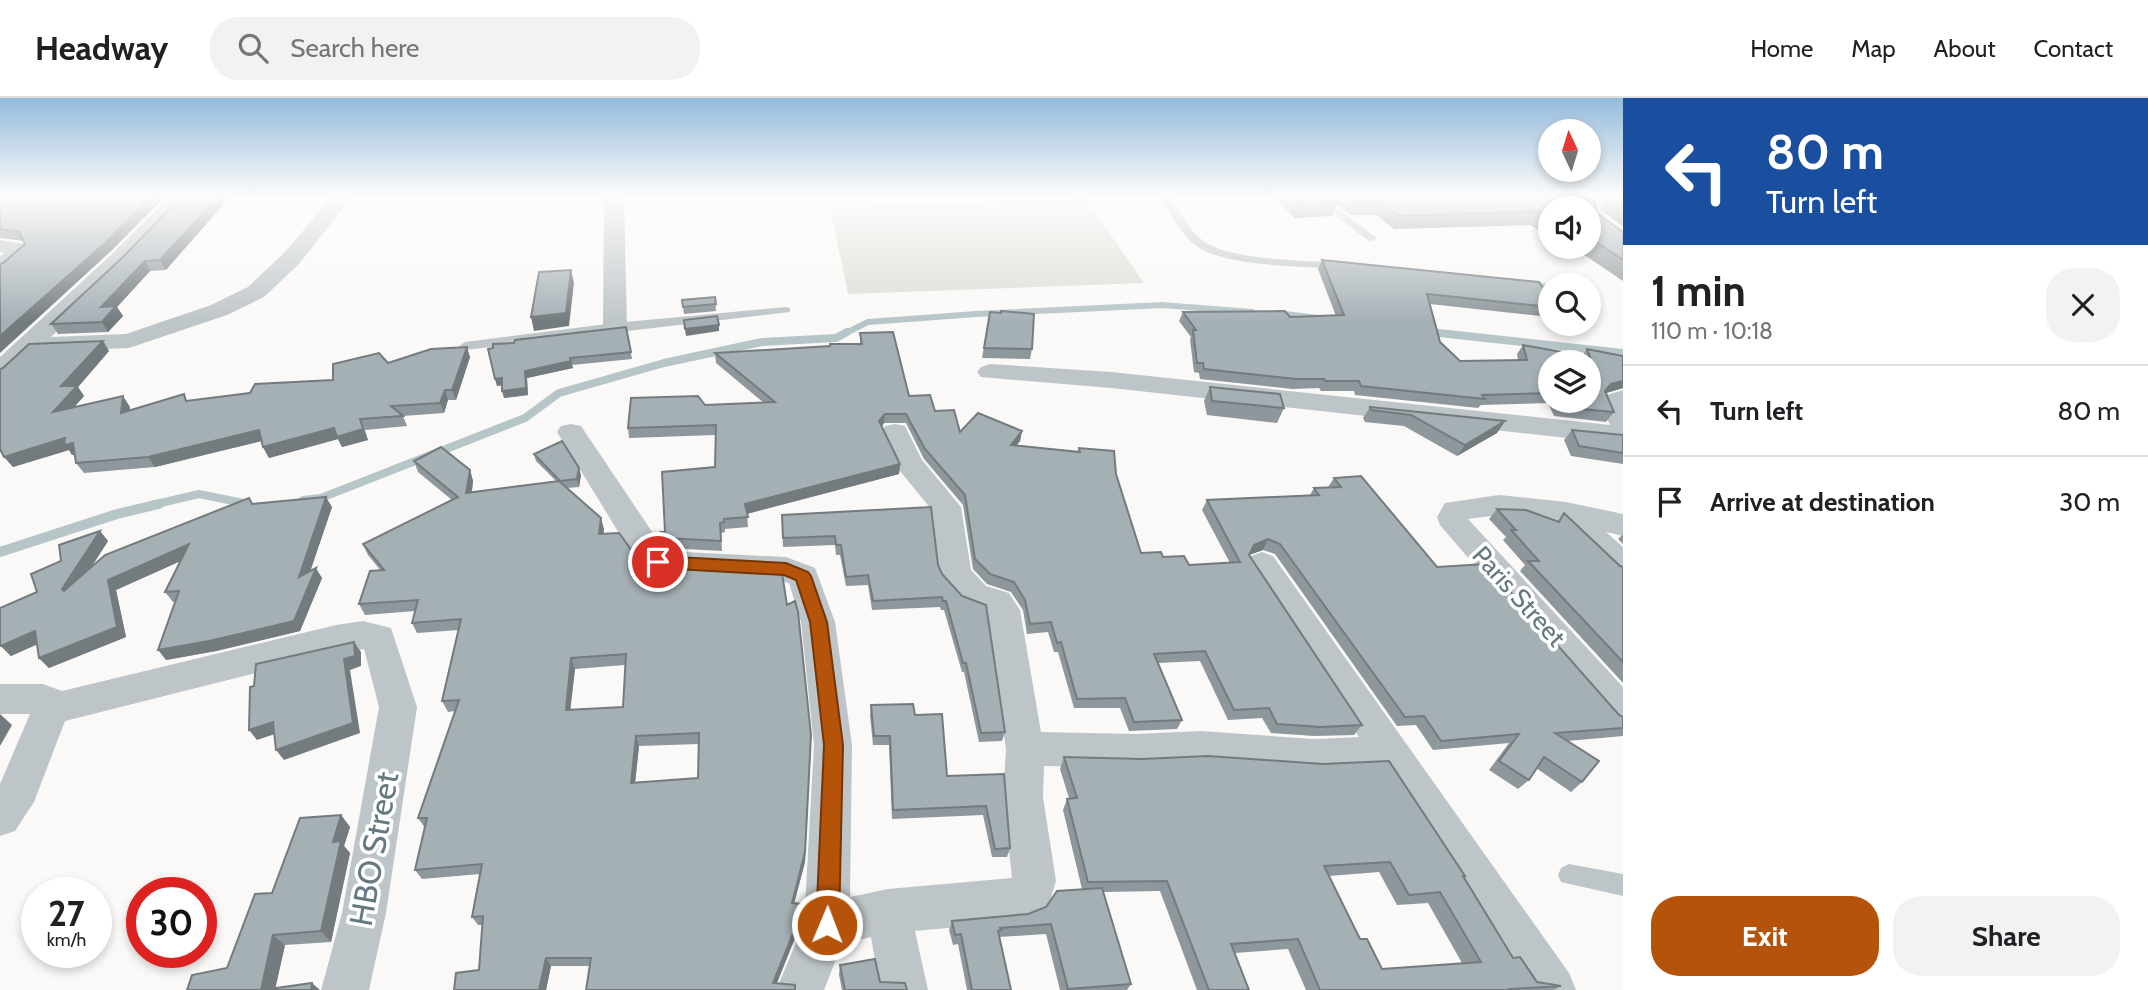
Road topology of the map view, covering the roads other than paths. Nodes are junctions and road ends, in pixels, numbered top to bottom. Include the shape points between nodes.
1 (140, 239) edge
2 (308, 239) edge
3 (614, 239) edge
4 (1196, 239) edge
5 (0, 246) edge
6 (0, 266) edge
7 (1346, 267) edge
8 (1510, 283) edge
9 (1538, 286) edge
10 (786, 310) dead end
11 (615, 327) junction
12 (27, 345) junction
13 (466, 346) edge
14 (0, 371) edge
15 (990, 372) dead end
16 (1623, 398) edge
17 (1623, 424) edge
18 (571, 432) dead end
19 (895, 432) dead end
20 (1623, 435) edge
21 (1566, 512) junction
22 (1623, 525) edge
23 (1262, 564) dead end
24 (1623, 566) edge
25 (0, 699) edge
26 (51, 709) junction
27 (1623, 712) edge
28 (1025, 749) junction
29 (1389, 753) junction
30 (7, 800) edge
31 (1569, 875) dead end
32 (1623, 885) edge
33 (888, 911) junction
34 (827, 925) junction
35 (345, 990) edge
36 (800, 990) edge
37 (905, 990) edge
38 (1552, 990) edge

1 - 12 street
2 - 12 street via 256,292 219,310 130,341
3 - 11 street
4 - 7 lane via 1213,250 1250,257
5 - 6 street via 18,248 18,253
8 - 9 lane
10 - 11 lane
11 - 13 lane
12 - 14 street
15 - 20 street via 1180,387
16 - 17 street via 1613,402
18 - 34 street via 649,556 658,562 786,569 803,576 818,622 833,745
19 - 28 street via 910,464 946,507 955,573 974,594 1001,604
21 - 22 street
21 - 24 street
21 - 27 street, Paris Street via 1499,505 1456,510 1452,517
23 - 29 street
25 - 26 street via 44,699
26 - 30 street
26 - 35 street, HBO Street via 355,635 379,638 398,707 364,913
28 - 29 street via 1229,749 1314,756
28 - 33 street via 1023,797 1032,892 1024,899
29 - 38 street
31 - 32 lane
33 - 34 street
33 - 37 street
34 - 36 street

